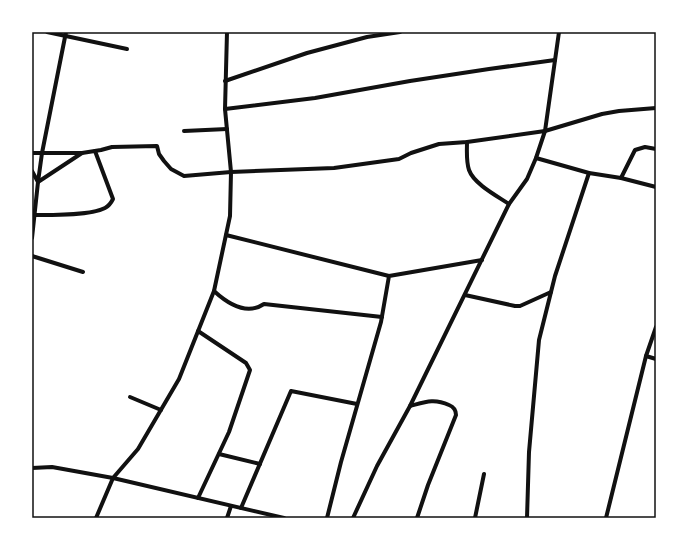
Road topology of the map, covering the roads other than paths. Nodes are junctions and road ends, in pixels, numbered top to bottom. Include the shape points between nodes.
1 (47, 32) edge
2 (227, 32) edge
3 (400, 32) edge
4 (558, 32) edge
5 (393, 33) edge
6 (66, 34) edge
7 (127, 48) dead end
8 (555, 60) junction
9 (225, 81) junction
10 (656, 108) edge
11 (225, 109) junction
12 (227, 129) junction
13 (184, 131) dead end
14 (545, 131) junction
15 (467, 142) junction
16 (656, 149) edge
17 (95, 151) junction
18 (32, 153) edge
19 (42, 153) junction
20 (82, 153) junction
21 (536, 158) junction
22 (32, 171) edge
23 (231, 172) junction
24 (589, 173) junction
25 (621, 178) junction
26 (38, 182) junction
27 (656, 186) edge
28 (32, 188) edge
29 (37, 188) junction
30 (509, 204) junction
31 (33, 215) edge
32 (226, 235) junction
33 (32, 238) edge
34 (32, 256) edge
35 (482, 260) junction
36 (83, 272) dead end
37 (389, 276) junction
38 (214, 291) junction
39 (551, 292) junction
40 (465, 295) junction
41 (382, 317) junction
42 (656, 327) edge
43 (198, 331) junction
44 (646, 356) junction
45 (656, 359) edge
46 (130, 397) dead end
47 (357, 404) junction
48 (410, 406) junction
49 (161, 410) junction
50 (219, 454) junction
51 (260, 464) junction
52 (32, 468) edge
53 (484, 474) dead end
54 (113, 478) junction
55 (198, 498) junction
56 (231, 506) junction
57 (241, 508) junction
58 (96, 518) edge
59 (227, 518) edge
60 (284, 518) edge
61 (327, 518) edge
62 (354, 518) edge
63 (417, 518) edge
64 (475, 518) edge
65 (527, 518) edge
66 (606, 518) edge

1 - 6 street
2 - 9 street
3 - 5 street
4 - 8 street
5 - 9 street via 367,36 307,53
6 - 7 street
6 - 19 street
8 - 11 street via 489,68 315,98
8 - 14 street
9 - 11 street
10 - 14 street via 602,114
11 - 12 street
12 - 13 street
12 - 23 street
14 - 15 street
14 - 21 street
15 - 23 street via 439,144 399,159 334,168
15 - 30 street via 467,156 472,175 477,182
16 - 25 street via 645,147 635,150
17 - 20 street
17 - 23 street via 112,147 157,146 158,154 171,169 184,176
17 - 31 street via 113,199 110,204 98,211 83,214
18 - 19 street
19 - 20 street
19 - 26 street
20 - 26 street
21 - 24 street
21 - 30 street via 527,179
22 - 26 street
23 - 32 street via 230,216
24 - 25 street
24 - 39 street
25 - 27 street
26 - 29 street
28 - 29 street
29 - 31 street
30 - 35 street
31 - 33 street
32 - 37 street
32 - 38 street
34 - 36 street
35 - 37 street
35 - 40 street
37 - 41 street
38 - 41 street via 226,302 241,308 255,309 264,304
38 - 43 street
39 - 40 street via 520,306
39 - 65 street via 539,340 529,452
40 - 48 street
41 - 47 street
42 - 44 street
43 - 49 street via 179,379
43 - 50 street via 246,363 250,370
44 - 45 street
44 - 66 street
46 - 49 street
47 - 51 street via 291,391
47 - 61 street
48 - 62 street via 377,466
48 - 63 street via 433,400 452,407 456,412
49 - 54 street via 138,449
50 - 51 street
50 - 55 street
51 - 57 street
52 - 54 street via 52,467
53 - 64 street
54 - 55 street
54 - 58 street
55 - 56 street
56 - 57 street
56 - 59 street
57 - 60 street

